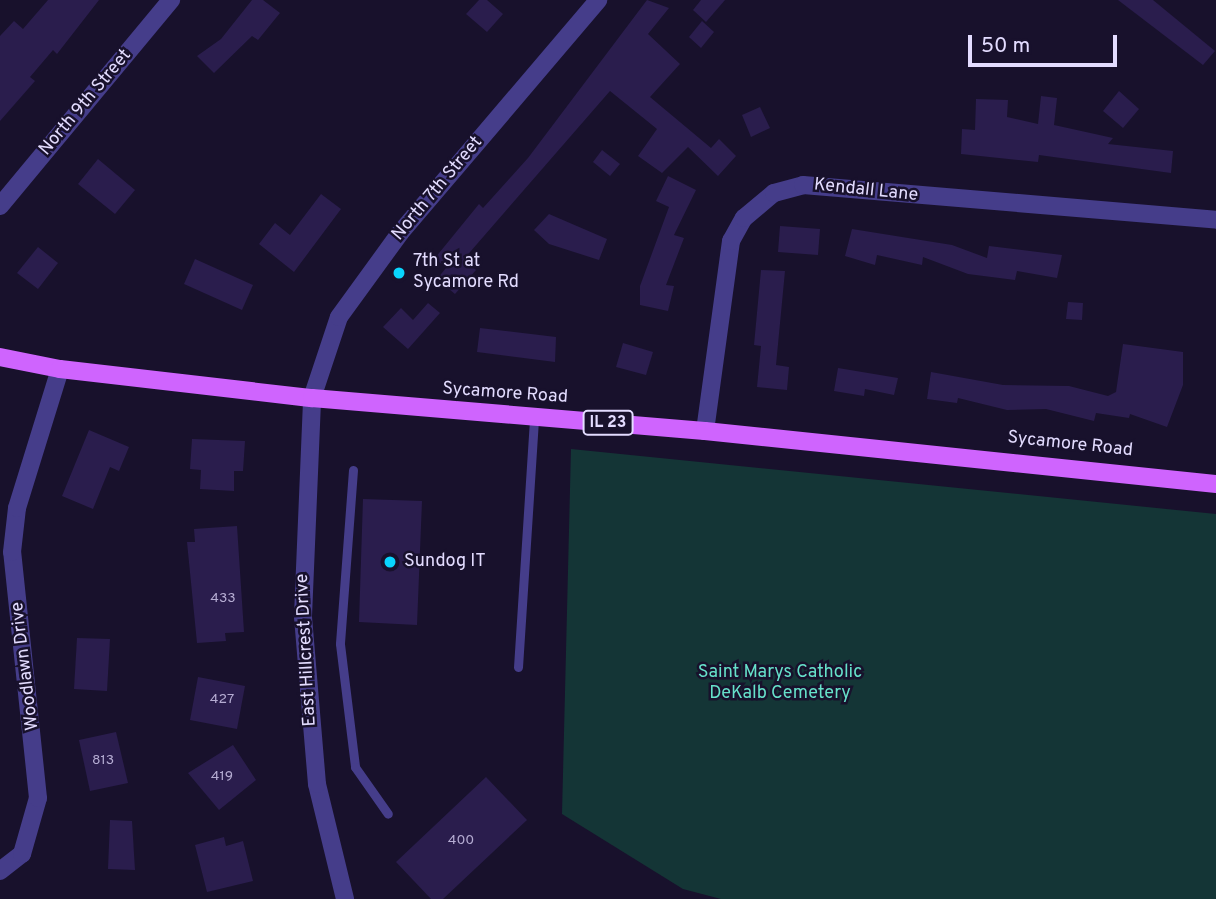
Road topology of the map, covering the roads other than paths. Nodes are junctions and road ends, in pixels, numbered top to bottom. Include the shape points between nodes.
1 (171, 0) edge
2 (598, 0) edge
3 (0, 206) edge
4 (1216, 220) edge
5 (0, 357) edge
6 (60, 369) junction
7 (312, 398) junction
8 (534, 418) junction
9 (705, 431) junction
10 (353, 470) dead end
11 (1216, 484) edge
12 (519, 667) dead end
13 (388, 814) dead end
14 (0, 871) edge
15 (345, 899) edge

1 - 3 street, North 9th Street
2 - 7 street, North 7th Street via 400,233 339,317
4 - 9 street, Kendall Lane via 803,185 774,193 744,218 731,241
5 - 6 main road, Sycamore Road / IL 23
6 - 7 main road, Sycamore Road / IL 23
6 - 14 street, Woodlawn Drive via 17,508 12,552 38,798 22,854
7 - 8 main road, Sycamore Road / IL 23
7 - 15 street, East Hillcrest Drive via 303,515 305,656 317,784
8 - 9 main road, Sycamore Road / IL 23
8 - 12 lane
9 - 11 main road, Sycamore Road / IL 23
10 - 13 lane via 340,643 355,766

